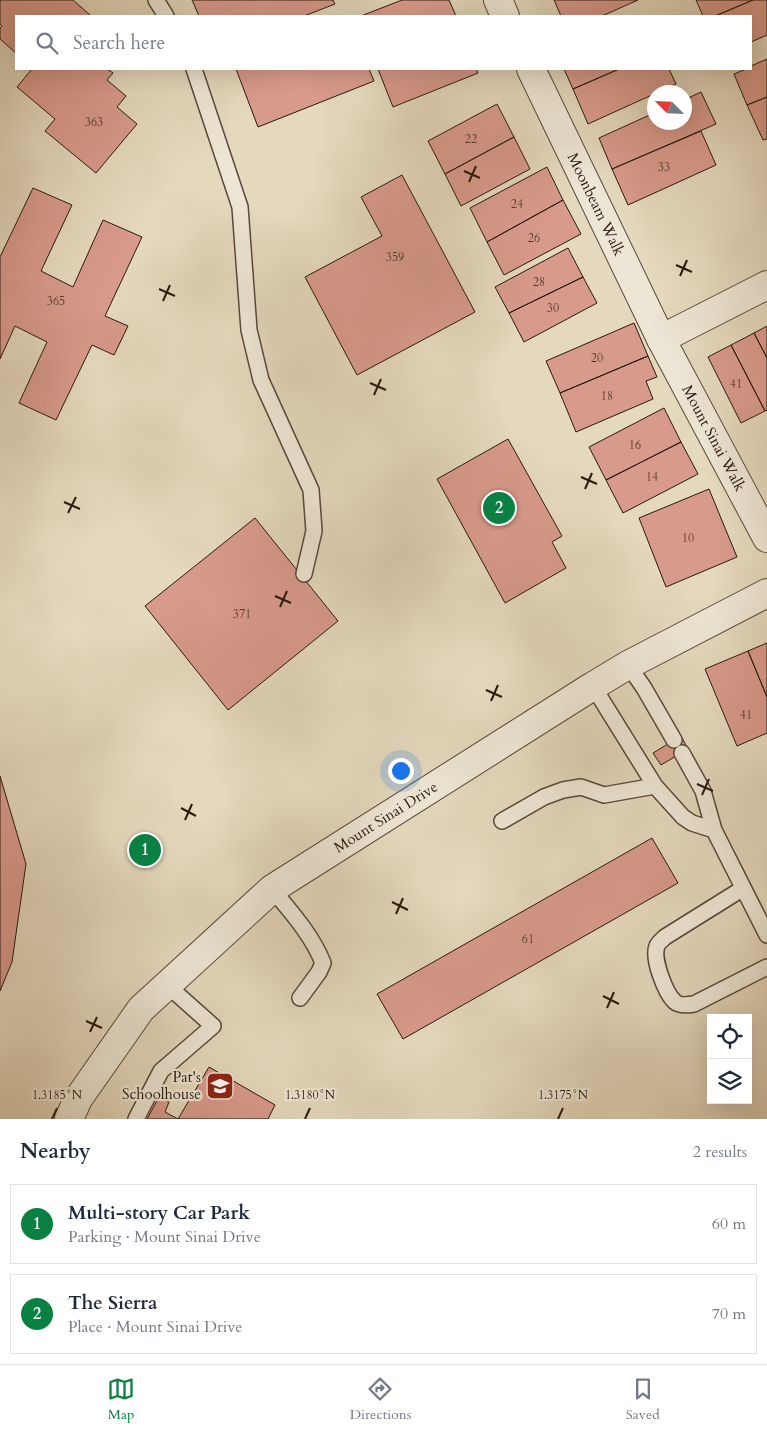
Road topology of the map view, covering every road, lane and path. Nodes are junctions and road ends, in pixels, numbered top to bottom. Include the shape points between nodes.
1 (156, 0) edge
2 (498, 0) edge
3 (165, 15) edge
4 (505, 15) edge
5 (194, 70) edge
6 (531, 70) edge
7 (767, 285) edge
8 (661, 339) junction
9 (767, 538) edge
10 (304, 574) dead end
11 (767, 593) edge
12 (628, 666) junction
13 (593, 686) junction
14 (655, 786) junction
15 (502, 821) dead end
16 (714, 830) junction
17 (742, 888) junction
18 (272, 889) junction
19 (767, 935) edge
20 (767, 967) edge
21 (167, 985) junction
22 (300, 998) dead end
23 (69, 1119) edge
24 (136, 1119) edge

1 - 3 lane
2 - 4 street
5 - 10 lane via 240,207 248,330 261,380 311,490 314,531
6 - 8 street, Moonbeam Walk
7 - 8 street
8 - 9 street, Mount Sinai Walk
11 - 12 street, Mount Sinai Drive
12 - 13 street, Mount Sinai Drive
12 - 16 lane via 703,791
13 - 14 lane
13 - 18 street, Mount Sinai Drive
14 - 15 lane via 604,795 580,787 563,790
14 - 16 lane via 683,817
16 - 17 lane
17 - 19 lane
17 - 20 lane via 665,937 657,945 658,966 668,992 675,1003 682,1005 694,1004
18 - 21 street, Mount Sinai Drive
18 - 22 lane via 298,921 323,963
21 - 23 street, Mount Sinai Drive via 141,1009 78,1099
21 - 24 lane via 213,1026 161,1071

